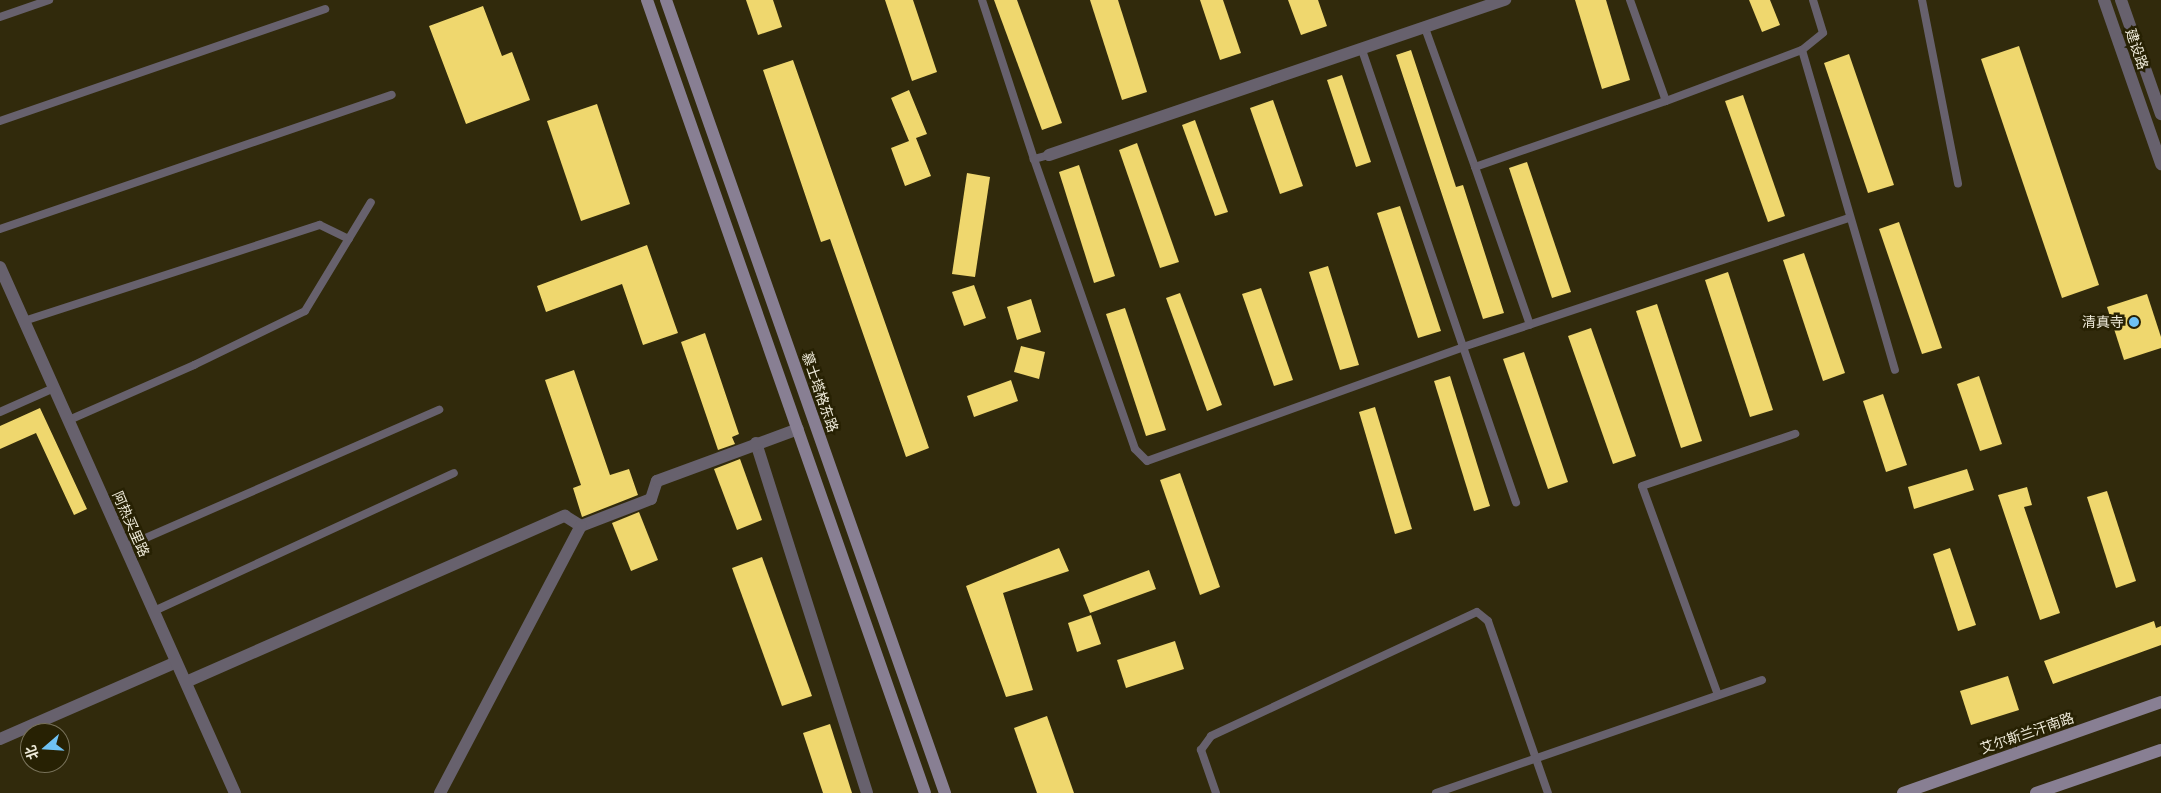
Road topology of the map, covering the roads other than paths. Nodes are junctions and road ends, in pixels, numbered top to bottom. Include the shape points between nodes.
1 (50, 0) edge
2 (647, 0) edge
3 (666, 0) edge
4 (982, 0) edge
5 (1505, 0) edge
6 (1630, 0) edge
7 (1813, 0) edge
8 (1922, 0) edge
9 (2104, 0) edge
10 (2121, 0) edge
11 (325, 9) dead end
12 (0, 17) edge
13 (1425, 28) junction
14 (1362, 50) junction
15 (1802, 50) junction
16 (392, 95) dead end
17 (1666, 101) junction
18 (2161, 114) edge
19 (0, 121) edge
20 (1049, 155) joint
21 (1034, 159) junction
22 (2161, 164) edge
23 (1475, 167) junction
24 (1958, 183) dead end
25 (372, 202) dead end
26 (1848, 218) junction
27 (0, 229) edge
28 (349, 239) junction
29 (0, 267) edge
30 (24, 321) junction
31 (1530, 325) junction
32 (1464, 347) junction
33 (1894, 370) dead end
34 (54, 388) junction
35 (439, 410) dead end
36 (0, 412) edge
37 (69, 420) junction
38 (798, 429) junction
39 (1795, 434) dead end
40 (756, 444) junction
41 (454, 473) dead end
42 (1516, 503) dead end
43 (581, 526) junction
44 (125, 547) junction
45 (154, 611) junction
46 (176, 662) junction
47 (1762, 680) dead end
48 (186, 682) junction
49 (1718, 695) junction
50 (2161, 702) edge
51 (0, 739) edge
52 (2161, 750) edge
53 (1536, 758) junction
54 (235, 793) edge
55 (440, 793) edge
56 (867, 793) edge
57 (925, 793) edge
58 (945, 793) edge
59 (1216, 793) edge
60 (1436, 793) edge
61 (1548, 793) edge
62 (1902, 793) edge
63 (2036, 793) edge

1 - 12 lane
2 - 38 main road
3 - 58 main road, 慕士塔格东路
4 - 21 lane
5 - 13 street
6 - 17 lane
7 - 15 lane via 1823,33
8 - 24 lane
9 - 22 street, 建设路
10 - 18 street, 建设路
11 - 19 lane
13 - 14 street
13 - 23 lane
14 - 20 street
14 - 32 lane
15 - 17 lane
15 - 26 lane
16 - 27 lane
17 - 23 lane
20 - 21 lane
21 - 32 lane via 1135,450 1147,461
23 - 31 lane
25 - 28 lane
26 - 31 lane
26 - 33 lane
28 - 30 lane via 320,225
28 - 37 lane via 305,311 194,366
29 - 30 street, 阿热买里路
30 - 34 street, 阿热买里路
31 - 32 lane
32 - 42 lane
34 - 36 lane
34 - 37 street, 阿热买里路
35 - 44 lane
37 - 44 street, 阿热买里路
38 - 40 street
38 - 57 main road
39 - 49 lane via 1642,486
40 - 43 street via 657,481 651,499
40 - 56 street
41 - 45 lane
43 - 48 street via 565,516
43 - 55 street
44 - 45 street, 阿热买里路
45 - 46 street, 阿热买里路
46 - 48 street, 阿热买里路
46 - 51 street
47 - 49 lane
48 - 54 street, 阿热买里路
49 - 53 lane
50 - 62 main road, 艾尔斯兰汗南路
52 - 63 main road
53 - 59 lane via 1488,621 1477,612 1211,736 1201,750
53 - 60 lane
53 - 61 lane

